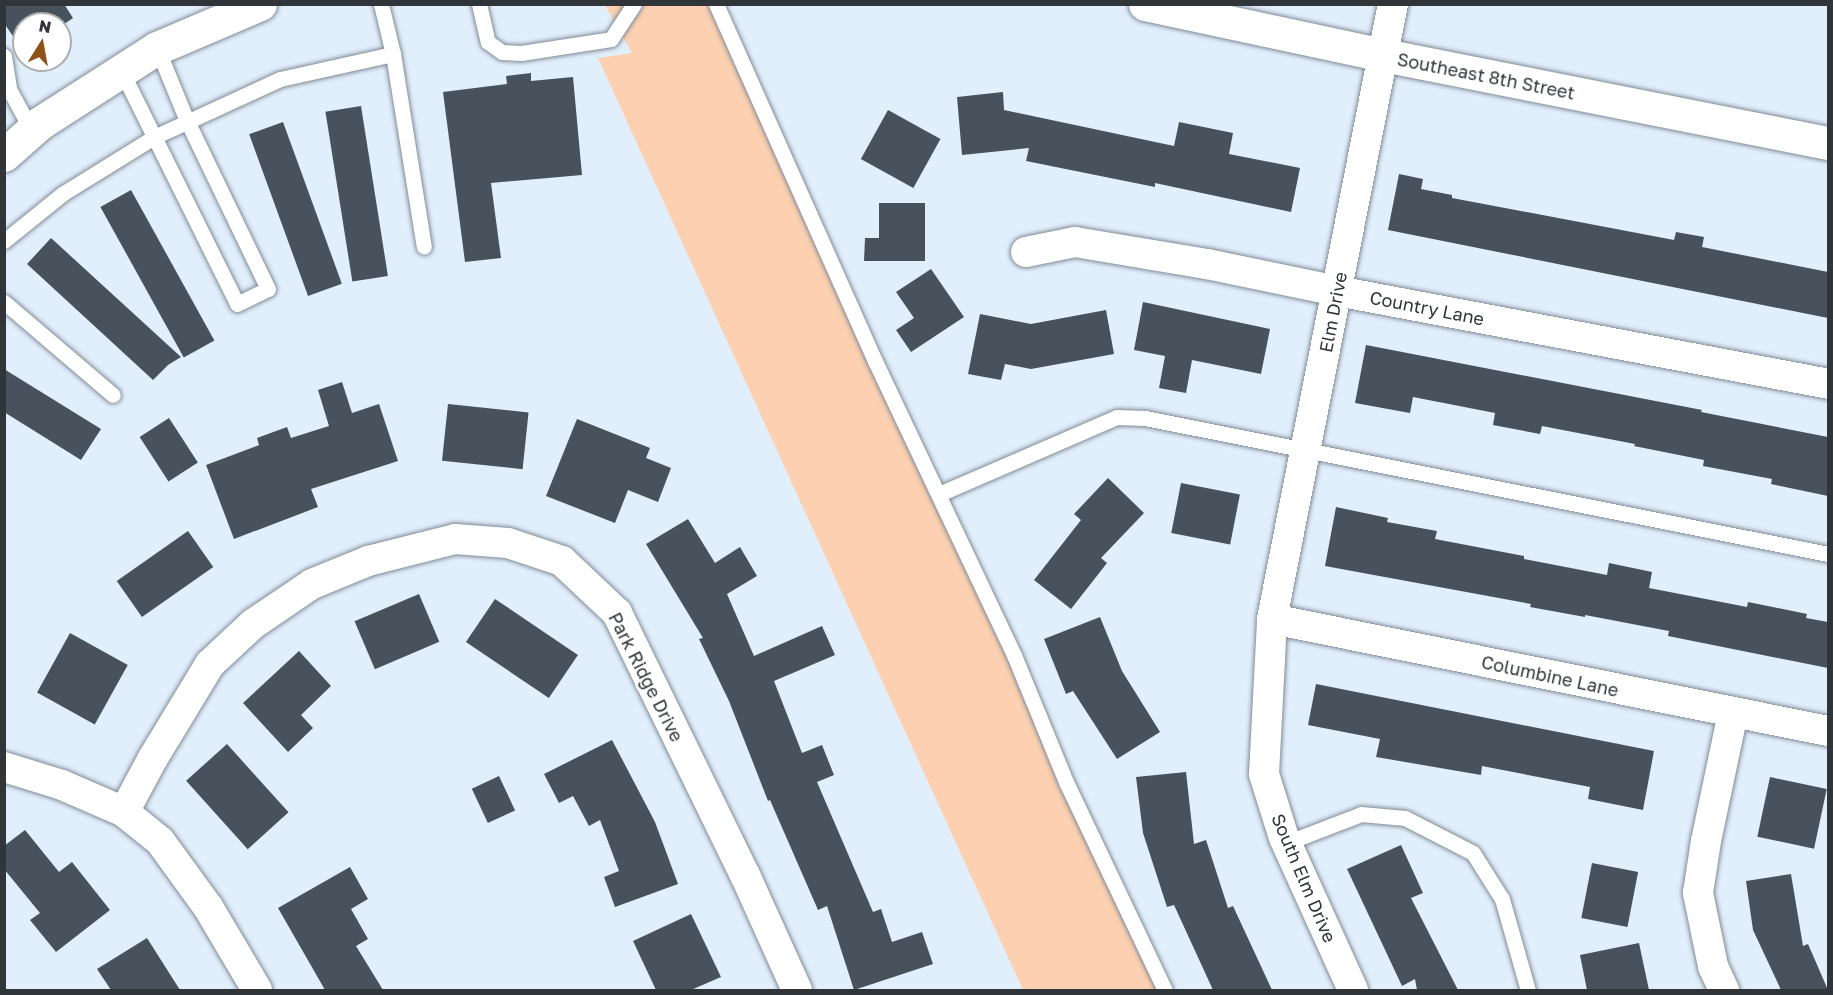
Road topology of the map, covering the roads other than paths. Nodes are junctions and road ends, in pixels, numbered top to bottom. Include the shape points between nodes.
1 (260, 4) edge
2 (381, 4) edge
3 (479, 4) edge
4 (634, 4) edge
5 (716, 4) edge
6 (1145, 4) edge
7 (1393, 4) edge
8 (156, 48) junction
9 (393, 54) junction
10 (1383, 55) junction
11 (4, 56) edge
12 (121, 70) junction
13 (187, 121) junction
14 (32, 131) junction
15 (154, 137) junction
16 (1828, 143) edge
17 (4, 155) edge
18 (4, 241) edge
19 (424, 247) dead end
20 (1026, 252) dead end
21 (1337, 291) junction
22 (4, 302) edge
23 (1828, 384) edge
24 (113, 395) dead end
25 (1305, 451) junction
26 (939, 494) junction
27 (1828, 554) edge
28 (1272, 619) junction
29 (1733, 713) junction
30 (1828, 731) edge
31 (4, 767) edge
32 (124, 812) junction
33 (1286, 843) junction
34 (257, 990) edge
35 (797, 990) edge
36 (1165, 990) edge
37 (1353, 990) edge
38 (1528, 990) edge
39 (1724, 990) edge

1 - 8 street
2 - 9 lane
3 - 4 lane via 488,42 502,52 521,53 611,39
5 - 26 lane via 875,361
6 - 10 street, Southeast 8th Street
7 - 10 street, Elm Drive
8 - 12 street
8 - 13 lane
9 - 13 lane via 280,79
9 - 19 lane
10 - 16 street, Southeast 8th Street
10 - 21 street, Elm Drive
11 - 14 lane via 9,89
12 - 14 street
12 - 15 lane
13 - 15 lane
13 - 15 lane via 268,289 237,304
14 - 17 street
15 - 18 lane via 62,194
20 - 21 street, Country Lane via 1075,242
21 - 23 street, Country Lane
21 - 25 street, Elm Drive
22 - 24 lane
25 - 26 lane via 1145,418 1117,417
25 - 27 lane
25 - 28 street, Elm Drive
26 - 36 lane via 1014,655 1067,784
28 - 29 street, Columbine Lane
28 - 33 street, South Elm Drive via 1264,774
29 - 30 street, Columbine Lane
29 - 39 street via 1698,893 1713,966
31 - 32 street via 62,785
32 - 34 street via 160,841 208,907
32 - 35 street, Park Ridge Drive via 210,664 253,624 312,584 368,561 455,539 508,543 562,561 617,613
33 - 37 street, South Elm Drive
33 - 38 lane via 1361,814 1405,818 1473,853 1502,899

